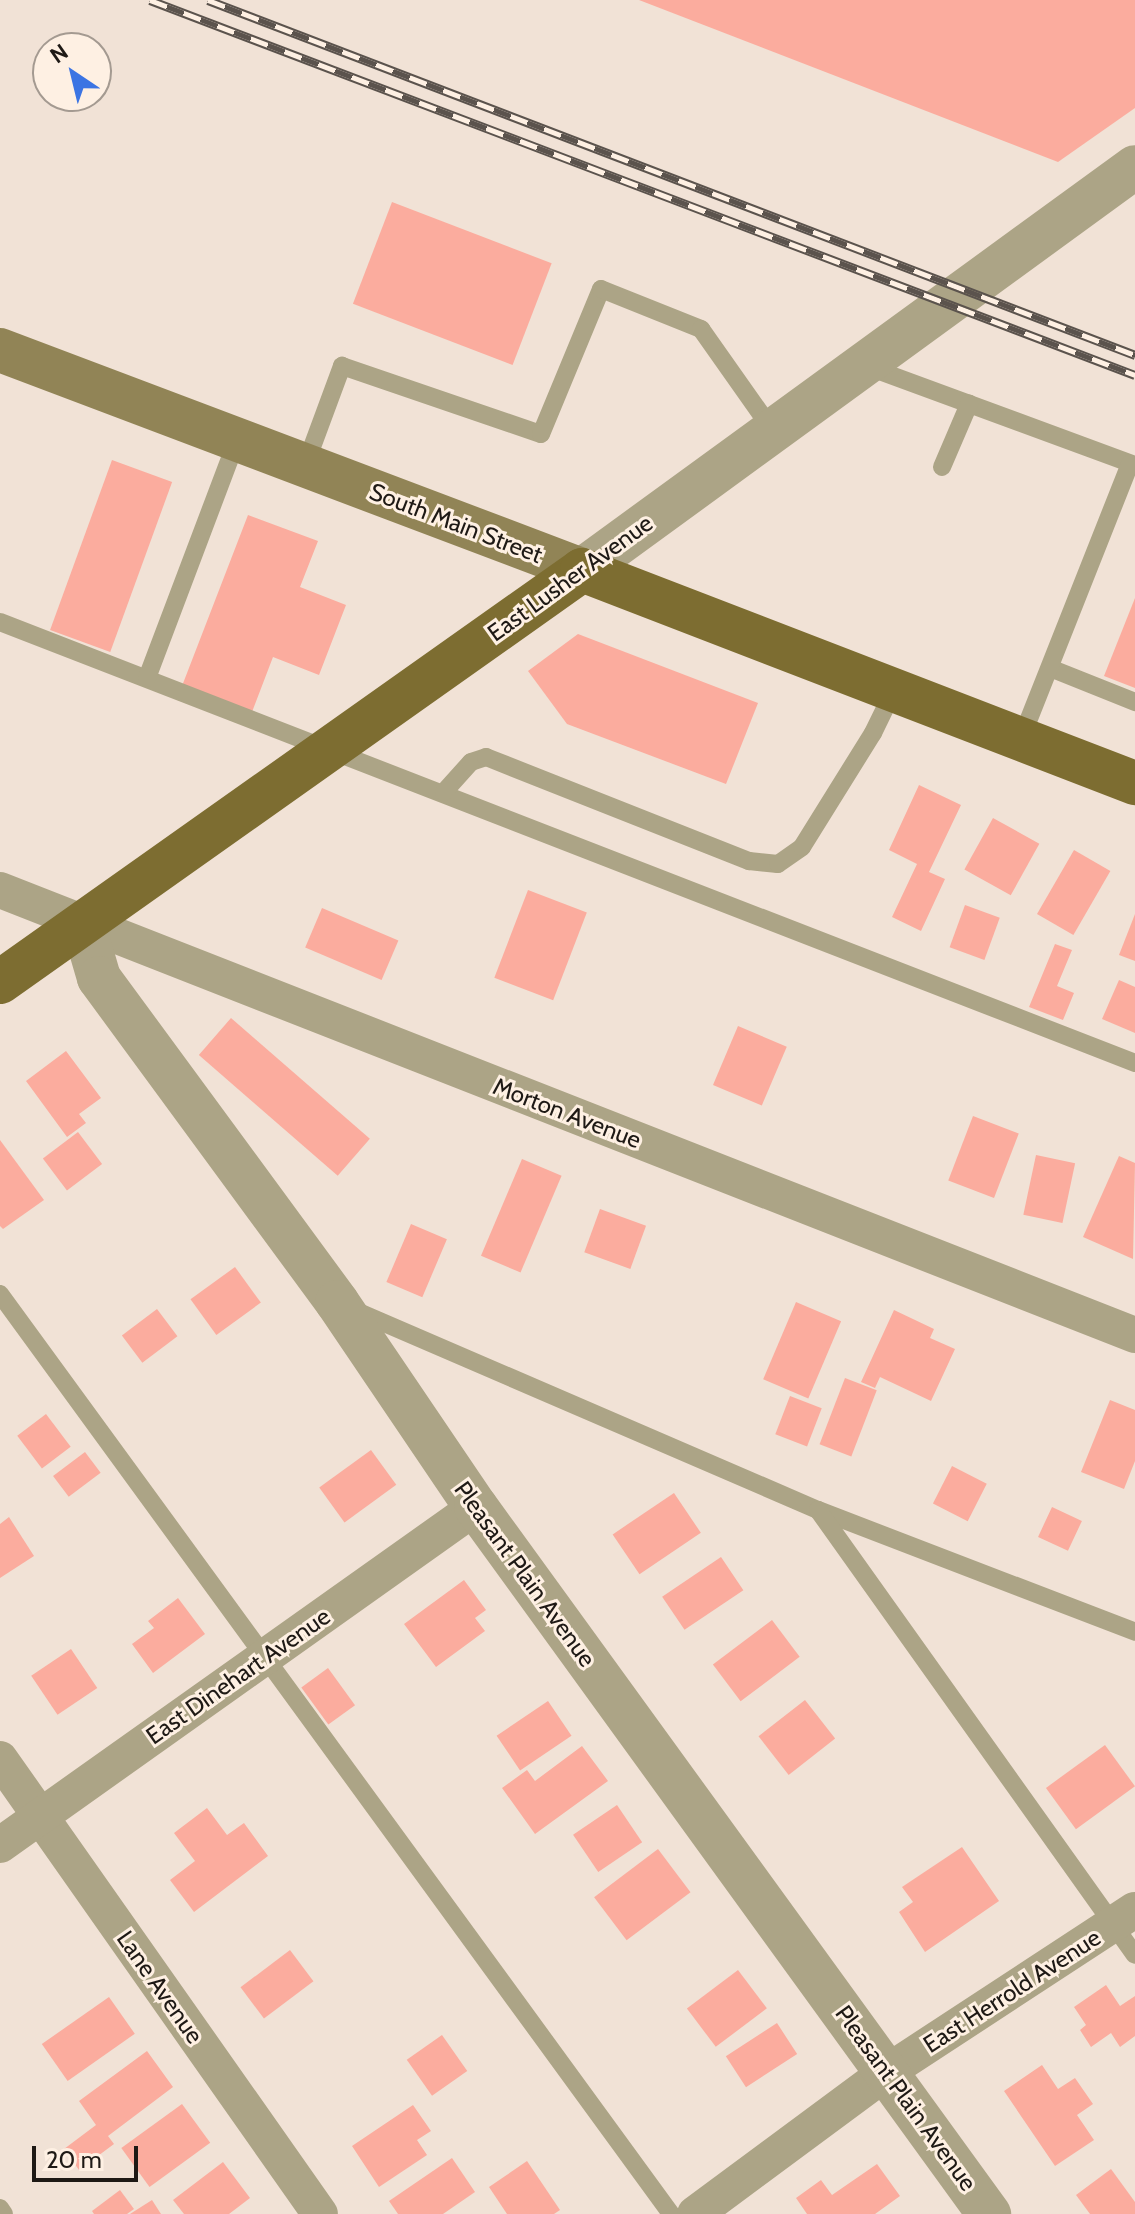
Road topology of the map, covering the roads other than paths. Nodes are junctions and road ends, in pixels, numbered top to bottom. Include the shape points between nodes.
1 (1135, 167) edge
2 (0, 350) edge
3 (864, 365) junction
4 (969, 404) junction
5 (773, 431) junction
6 (237, 440) junction
7 (1132, 464) edge
8 (305, 466) junction
9 (942, 467) dead end
10 (582, 570) junction
11 (0, 622) edge
12 (1050, 668) junction
13 (147, 678) junction
14 (894, 690) junction
15 (1135, 702) edge
16 (1021, 739) junction
17 (331, 748) junction
18 (1135, 783) edge
19 (444, 792) junction
20 (0, 890) edge
21 (83, 923) junction
22 (0, 982) edge
23 (1135, 1063) edge
24 (0, 1294) edge
25 (337, 1302) junction
26 (1135, 1335) edge
27 (476, 1507) junction
28 (818, 1510) junction
29 (1135, 1632) edge
30 (267, 1655) junction
31 (0, 1759) edge
32 (39, 1817) junction
33 (0, 1845) edge
34 (1124, 1917) edge
35 (1135, 1955) edge
36 (887, 2072) junction
37 (0, 2208) edge
38 (4, 2214) edge
39 (320, 2214) edge
40 (671, 2214) edge
41 (695, 2214) edge
42 (989, 2214) edge

1 - 3 street, East Lusher Avenue
2 - 6 main road, South Main Street
3 - 4 lane
3 - 5 street, East Lusher Avenue
4 - 7 lane
4 - 9 lane
5 - 8 lane via 701,329 601,289 541,434 342,366
5 - 10 street, East Lusher Avenue
6 - 8 main road, South Main Street
6 - 13 lane
7 - 12 lane
8 - 10 main road, South Main Street
10 - 14 main road, South Main Street
10 - 17 main road, East Lusher Avenue
11 - 13 lane
12 - 15 lane
12 - 16 lane
13 - 17 lane
14 - 16 main road, South Main Street
14 - 19 lane via 802,847 778,864 749,861 486,757 471,762
16 - 18 main road, South Main Street
17 - 19 lane
17 - 21 main road, East Lusher Avenue
19 - 23 lane
20 - 21 street, Morton Avenue
21 - 22 main road, East Lusher Avenue
21 - 25 street, Pleasant Plain Avenue via 99,978
21 - 26 street, Morton Avenue
24 - 30 lane
25 - 27 street, Pleasant Plain Avenue
25 - 28 lane
27 - 30 street, East Dinehart Avenue
27 - 36 street, Pleasant Plain Avenue
28 - 29 lane
28 - 34 lane
30 - 32 street, East Dinehart Avenue
30 - 40 lane
31 - 32 street, Lane Avenue
32 - 33 street, East Dinehart Avenue
32 - 39 street, Lane Avenue
34 - 35 lane
34 - 36 street, East Herrold Avenue
36 - 41 street, East Herrold Avenue
36 - 42 street, Pleasant Plain Avenue
37 - 38 lane

